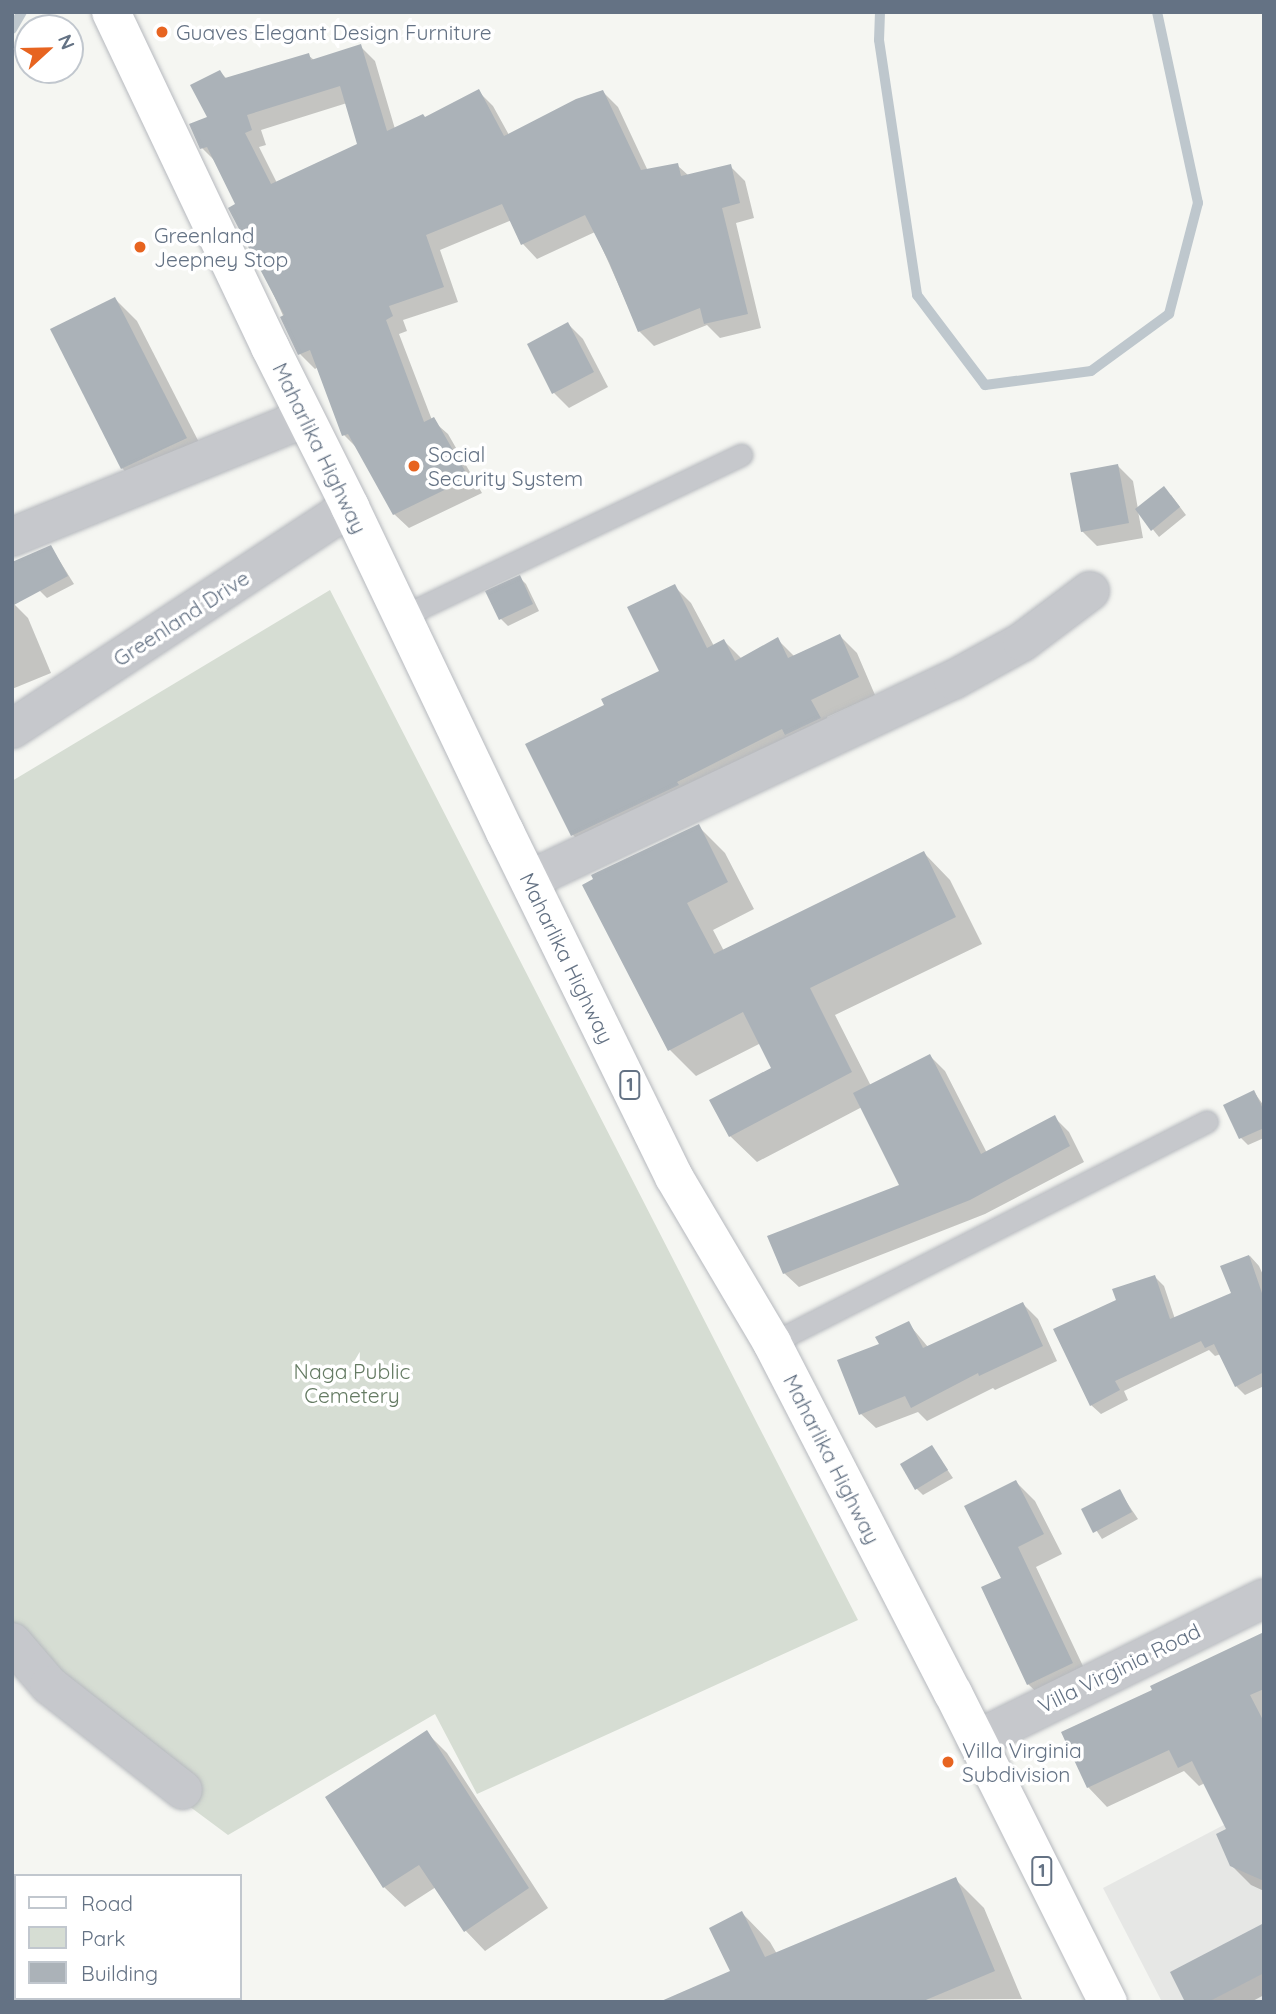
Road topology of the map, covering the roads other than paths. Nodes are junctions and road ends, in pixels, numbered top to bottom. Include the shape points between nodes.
1 (111, 12) edge
2 (304, 418) junction
3 (741, 455) dead end
4 (350, 506) junction
5 (12, 537) edge
6 (1090, 592) dead end
7 (401, 617) junction
8 (12, 729) edge
9 (529, 880) junction
10 (1207, 1121) dead end
11 (772, 1343) junction
12 (1264, 1598) edge
13 (12, 1642) edge
14 (976, 1740) junction
15 (183, 1790) dead end
16 (1108, 2002) edge

1 - 2 main road, Maharlika Highway / 1
2 - 4 main road, Maharlika Highway / 1
2 - 5 street
3 - 7 lane
4 - 7 main road, Maharlika Highway / 1
4 - 8 street, Greenland Drive
6 - 9 street via 1022,642 953,680
7 - 9 main road, Maharlika Highway / 1
9 - 11 main road, Maharlika Highway / 1 via 674,1177
10 - 11 lane
11 - 14 main road, Maharlika Highway / 1
12 - 14 street, Villa Virginia Road
13 - 15 street via 48,1685
14 - 16 main road, Maharlika Highway / 1

